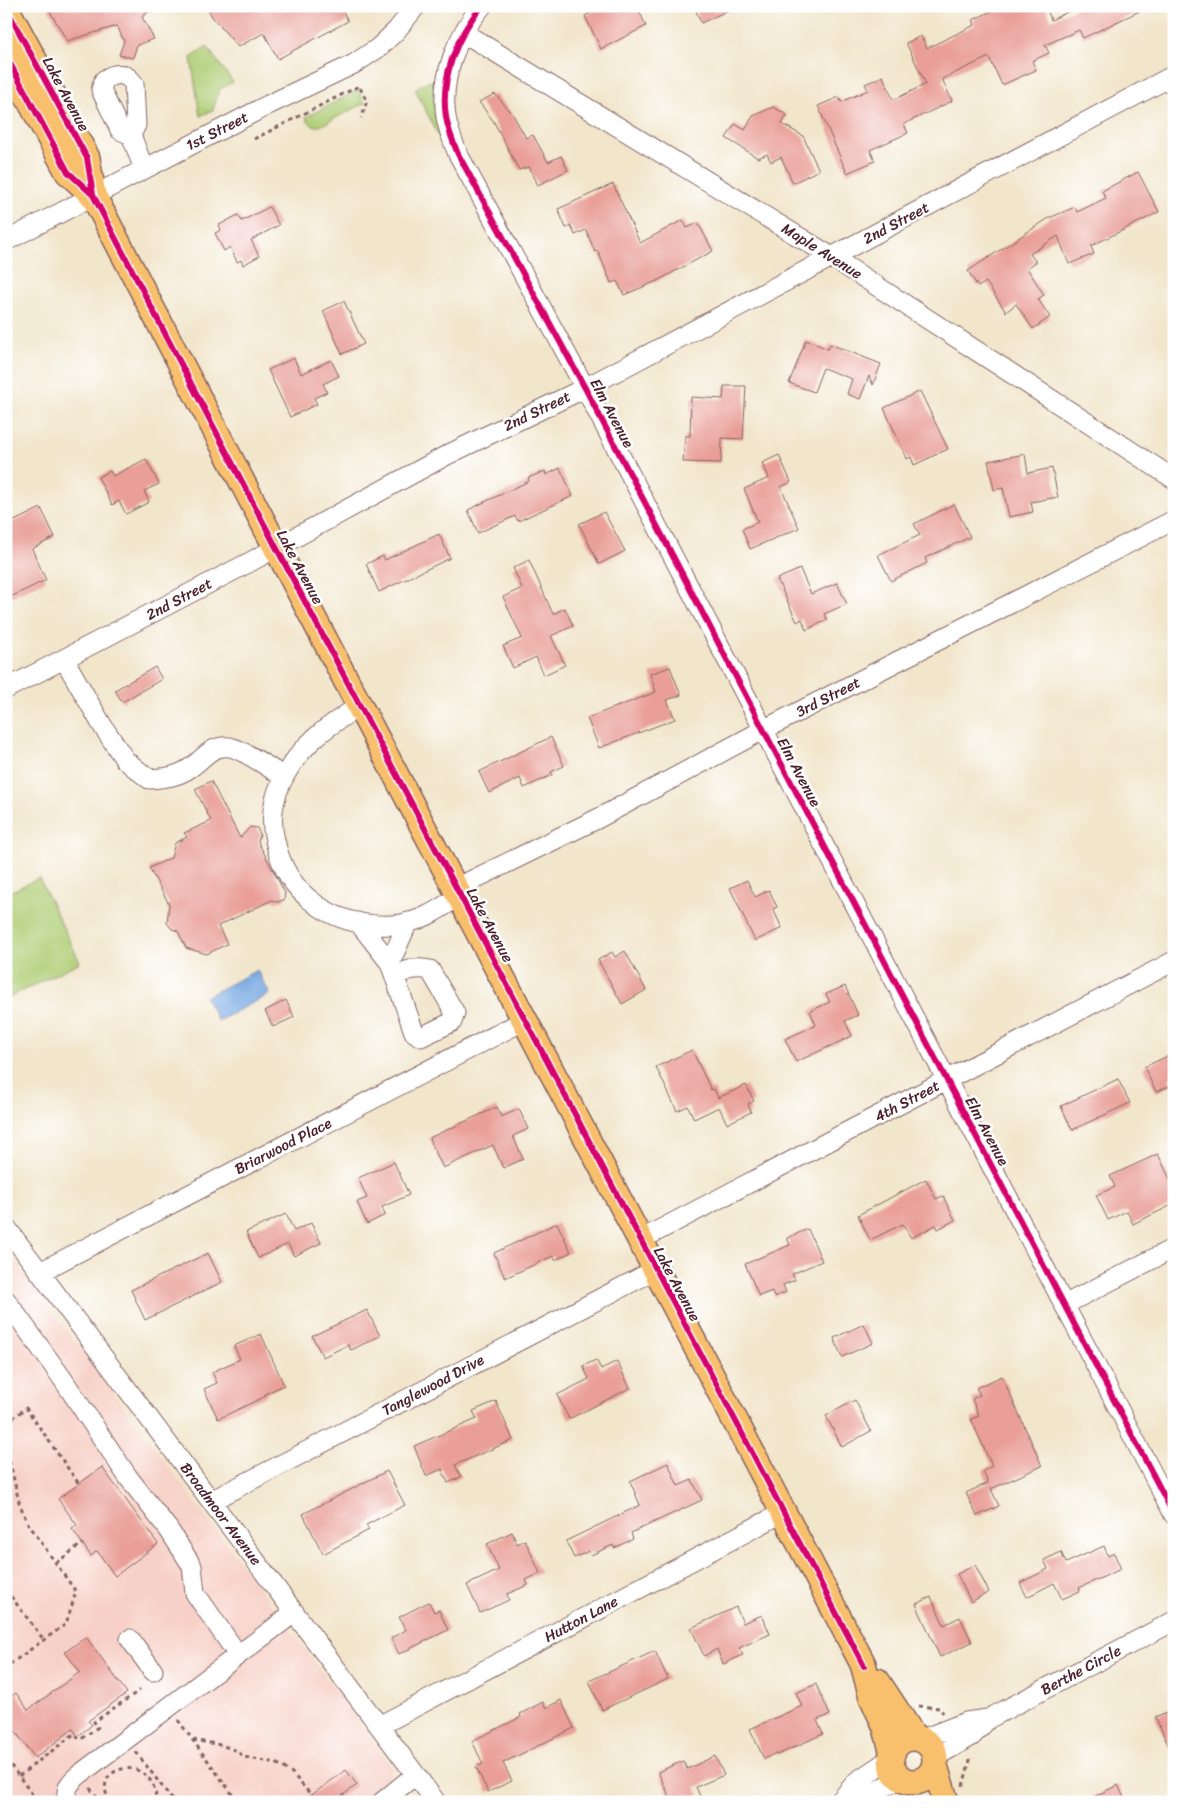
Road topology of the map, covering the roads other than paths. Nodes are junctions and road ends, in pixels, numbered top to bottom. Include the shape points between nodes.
1 (416, 6) edge
2 (482, 6) edge
3 (6, 8) edge
4 (464, 33) junction
5 (6, 56) edge
6 (1174, 75) edge
7 (131, 135) dead end
8 (144, 169) junction
9 (93, 195) junction
10 (6, 241) edge
11 (832, 257) junction
12 (585, 388) junction
13 (1174, 479) edge
14 (1174, 520) edge
15 (276, 547) junction
16 (64, 659) junction
17 (6, 689) edge
18 (360, 706) junction
19 (763, 730) junction
20 (284, 777) junction
21 (458, 892) junction
22 (358, 922) junction
23 (408, 922) junction
24 (1174, 960) edge
25 (526, 1020) junction
26 (946, 1080) junction
27 (6, 1227) edge
28 (640, 1240) junction
29 (1174, 1248) edge
30 (656, 1270) junction
31 (40, 1272) junction
32 (6, 1300) edge
33 (1064, 1305) junction
34 (211, 1501) junction
35 (784, 1512) junction
36 (1174, 1514) edge
37 (294, 1612) junction
38 (1174, 1621) edge
39 (130, 1638) dead end
40 (238, 1654) junction
41 (864, 1666) junction
42 (153, 1671) dead end
43 (379, 1726) junction
44 (927, 1750) junction
45 (902, 1774) edge
46 (415, 1775) junction
47 (956, 1796) edge
48 (69, 1802) edge
49 (382, 1802) edge
50 (436, 1802) edge
51 (840, 1802) edge

1 - 8 street, 1st Street via 378,48 354,64
2 - 4 street
3 - 9 main road, Lake Avenue via 87,158
4 - 11 street, Maple Avenue
4 - 12 street, Elm Avenue via 454,52 446,92 446,116 451,137
5 - 9 main road, Lake Avenue via 68,172
6 - 11 street, 2nd Street
7 - 8 street
8 - 9 street, 1st Street
9 - 10 street, 1st Street
9 - 15 main road, Lake Avenue
11 - 12 street, 2nd Street
11 - 13 street, Maple Avenue
12 - 15 street, 2nd Street via 447,455
12 - 19 street, Elm Avenue
14 - 19 street, 3rd Street
15 - 16 street, 2nd Street
15 - 18 main road, Lake Avenue
16 - 17 street, 2nd Street
16 - 20 street via 125,760 149,779 170,778 190,768 207,753 230,747
18 - 20 street, 3rd Street via 336,720 304,747
18 - 21 main road, Lake Avenue
19 - 21 street, 3rd Street
19 - 26 street, Elm Avenue
20 - 22 street, 3rd Street via 272,816 282,864 297,889 307,898 336,915
21 - 23 street, 3rd Street via 438,910
21 - 25 main road, Lake Avenue
22 - 23 street, 3rd Street via 393,925
22 - 23 street via 392,970
24 - 26 street, 4th Street
25 - 28 main road, Lake Avenue
25 - 31 street, Briarwood Place
26 - 28 street, 4th Street
26 - 33 street, Elm Avenue
27 - 31 street, Broadmoor Avenue
28 - 30 main road, Lake Avenue
29 - 33 street
30 - 34 street, Tanglewood Drive
30 - 35 main road, Lake Avenue
31 - 34 street, Broadmoor Avenue
32 - 40 street via 128,1477 169,1530 192,1566 195,1593
33 - 36 street, Elm Avenue
34 - 37 street, Broadmoor Avenue
35 - 41 main road, Lake Avenue
35 - 43 street, Hutton Lane
37 - 40 street
37 - 43 street, Broadmoor Avenue
38 - 44 street, Berthe Circle via 988,1719 972,1736
39 - 42 street
40 - 48 street via 73,1779 66,1791
41 - 44 main road, Lake Avenue via 884,1688
41 - 45 main road, Lake Avenue via 872,1697
43 - 46 street, Broadmoor Avenue
44 - 45 main road via 930,1776 920,1782
44 - 45 main road via 905,1739 898,1743
44 - 47 main road, Lake Avenue
45 - 51 street via 857,1781
46 - 49 street
46 - 50 street, Broadmoor Avenue

